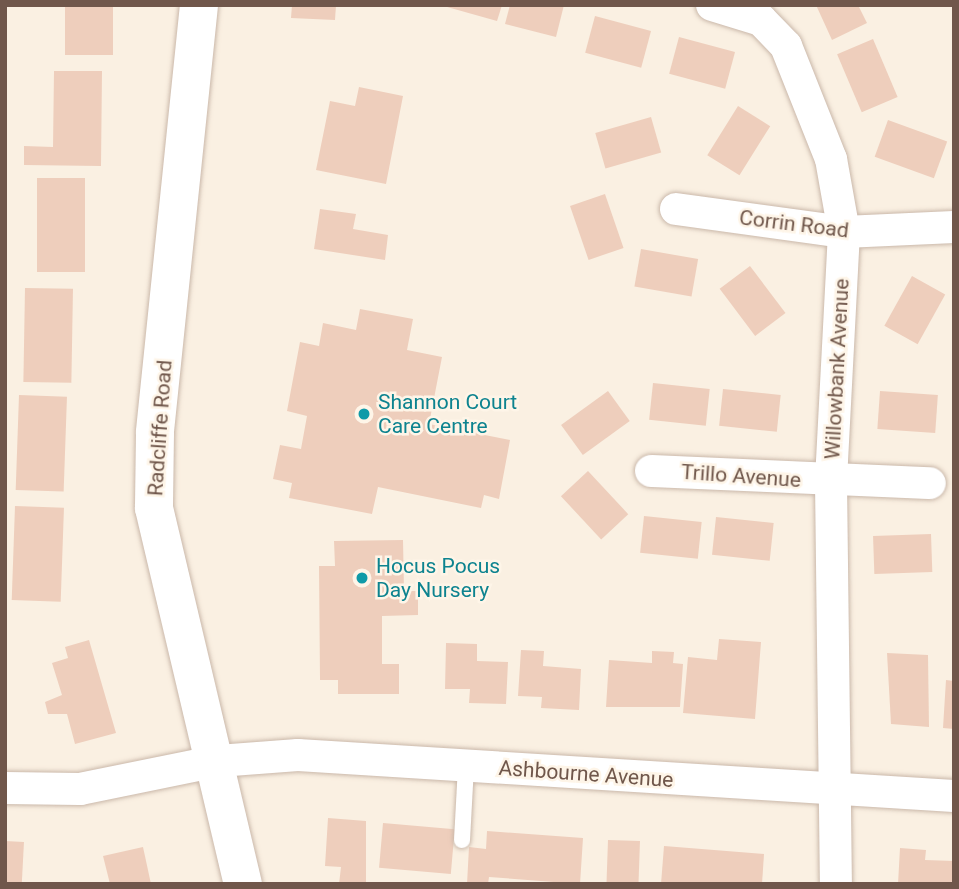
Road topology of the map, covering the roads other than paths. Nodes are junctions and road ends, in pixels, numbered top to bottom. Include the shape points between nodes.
1 (199, 5) edge
2 (712, 5) edge
3 (676, 209) dead end
4 (954, 226) edge
5 (844, 232) junction
6 (651, 471) dead end
7 (831, 482) junction
8 (930, 483) dead end
9 (218, 761) junction
10 (466, 765) junction
11 (5, 788) edge
12 (834, 790) junction
13 (954, 796) edge
14 (462, 840) dead end
15 (243, 884) edge
16 (836, 884) edge

1 - 9 main road, Radcliffe Road via 155,433 154,508 165,573
2 - 5 street, Willowbank Avenue via 761,20 786,46 831,159
3 - 5 street, Corrin Road
4 - 5 street, Corrin Road
5 - 7 street, Willowbank Avenue
6 - 7 street, Trillo Avenue
7 - 8 street, Trillo Avenue
7 - 12 street, Willowbank Avenue
9 - 10 street, Ashbourne Avenue via 309,755
9 - 11 street, Ashbourne Avenue via 80,789
9 - 15 main road, Radcliffe Road
10 - 12 street, Ashbourne Avenue
10 - 14 lane
12 - 13 street, Ashbourne Avenue
12 - 16 street, Willowbank Avenue

